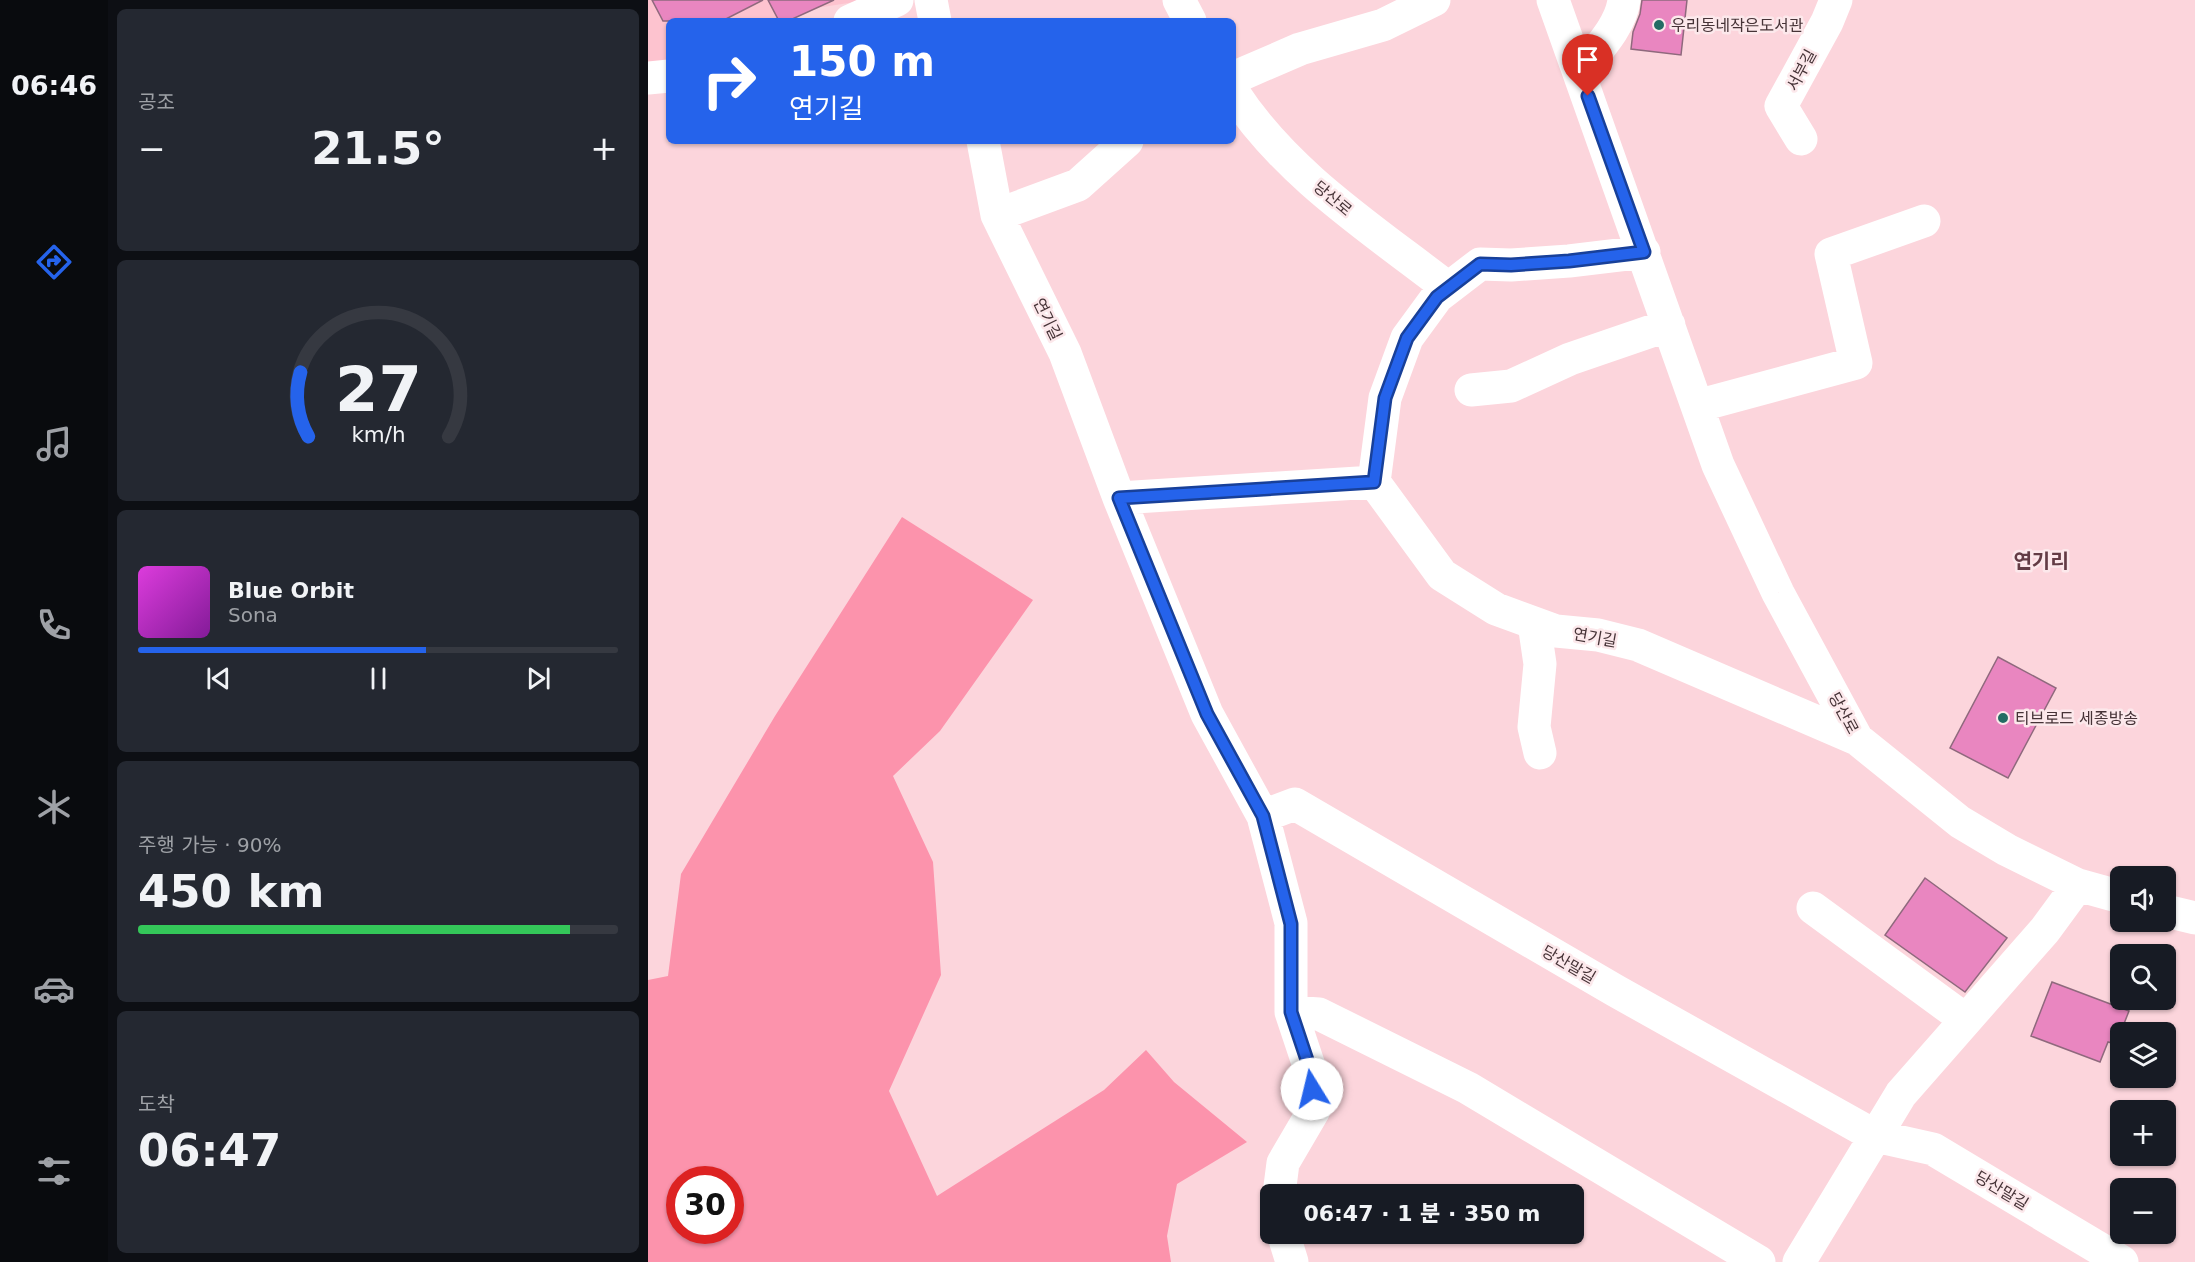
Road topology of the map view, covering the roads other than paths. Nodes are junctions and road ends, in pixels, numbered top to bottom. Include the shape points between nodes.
1 (897, 0) edge
2 (931, 0) edge
3 (1179, 0) edge
4 (1434, 0) edge
5 (1553, 0) edge
6 (1624, 0) edge
7 (1836, 0) edge
8 (857, 18) edge
9 (934, 18) edge
10 (1188, 18) edge
11 (1580, 73) junction
12 (666, 76) edge
13 (1236, 77) edge
14 (648, 78) edge
15 (1236, 97) edge
16 (1802, 139) dead end
17 (984, 144) edge
18 (1124, 144) edge
19 (997, 215) junction
20 (1924, 221) dead end
21 (1644, 252) junction
22 (1448, 288) junction
23 (1669, 325) junction
24 (1471, 390) dead end
25 (1697, 406) junction
26 (1374, 482) junction
27 (1119, 498) junction
28 (1534, 623) junction
29 (1857, 739) junction
30 (1540, 753) dead end
31 (1263, 816) junction
32 (2078, 885) junction
33 (2110, 894) edge
34 (1813, 908) dead end
35 (2176, 913) edge
36 (2195, 918) edge
37 (1291, 1012) junction
38 (1966, 1020) junction
39 (1875, 1136) junction
40 (1280, 1184) edge
41 (1286, 1244) edge
42 (1292, 1262) edge
43 (1759, 1262) edge
44 (1799, 1262) edge
45 (2122, 1262) edge

1 - 8 street
2 - 9 street
3 - 10 street
4 - 13 street via 1383,25 1300,49
5 - 11 street, 당산로
6 - 11 street via 1611,31
7 - 16 street, 서부길 via 1781,106
11 - 21 street, 당산로
12 - 14 street
15 - 22 street, 당산로 via 1252,122 1287,160
17 - 19 street, 연기길
18 - 19 street via 1078,185
19 - 27 street, 연기길 via 1065,353
20 - 25 street via 1831,254 1856,363
21 - 22 street via 1569,261 1480,264
21 - 23 street, 당산로
22 - 26 street via 1407,338 1385,398
23 - 24 street via 1570,358 1511,386
23 - 25 street, 당산로
25 - 29 street, 당산로 via 1718,465 1778,593
26 - 27 street
26 - 28 street, 연기길 via 1442,575 1496,609
27 - 31 street, 연기길 via 1207,714
28 - 29 street, 연기길 via 1556,631 1638,645
28 - 30 street via 1540,664 1534,727
29 - 32 street, 당산로 via 1960,822
31 - 37 street, 연기길 via 1291,924
31 - 39 street, 당산말길 via 1295,804 1596,980
32 - 33 street, 당산로
32 - 38 street via 2045,930
34 - 38 street
35 - 36 street
37 - 40 street, 연기길 via 1310,1069 1314,1110 1283,1163
37 - 43 street via 1319,1014 1468,1088
38 - 39 street via 1901,1094
39 - 44 street
39 - 45 street, 당산말길 via 1933,1149
41 - 42 street

